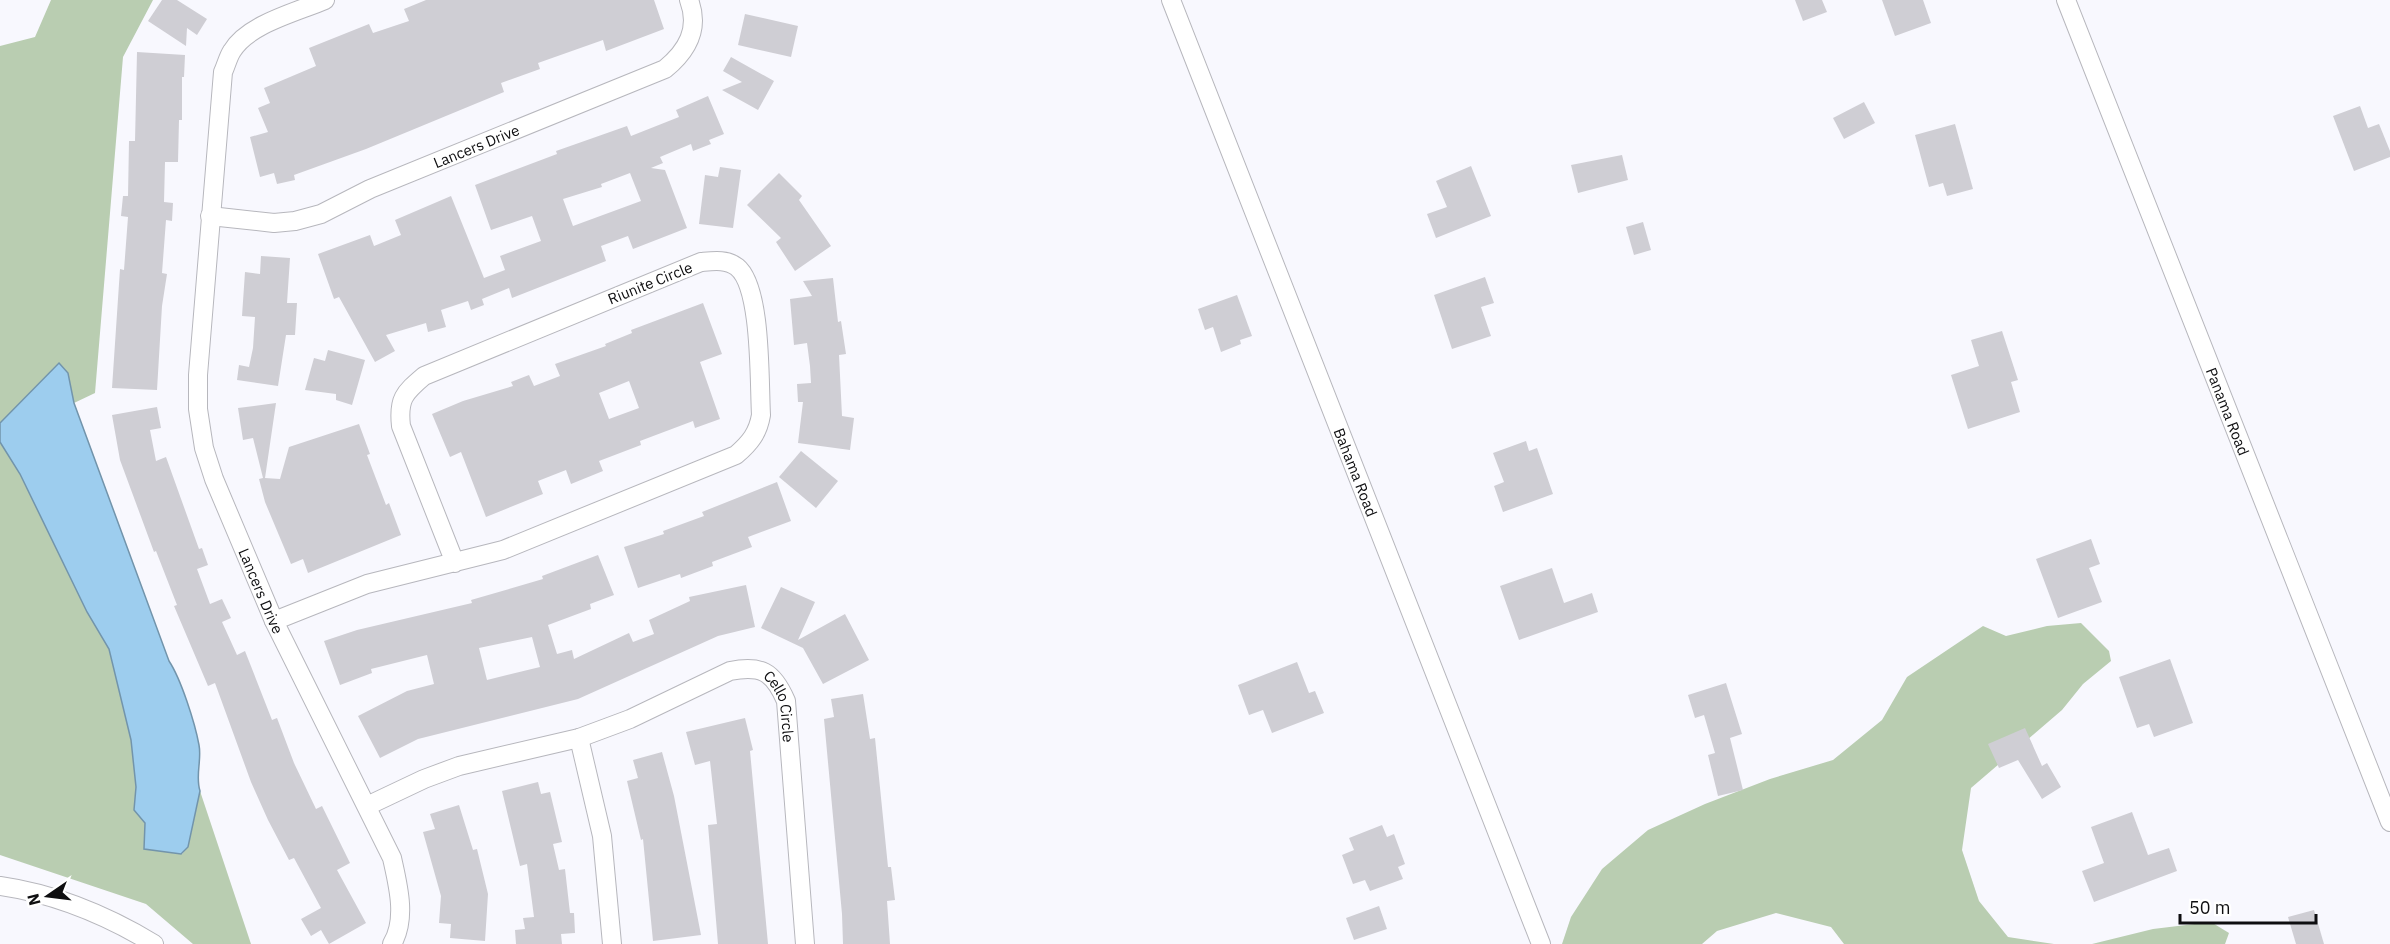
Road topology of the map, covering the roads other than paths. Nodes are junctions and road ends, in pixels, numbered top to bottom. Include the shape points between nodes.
1 (325, 0) edge
2 (689, 0) edge
3 (1171, 0) edge
4 (2066, 0) edge
5 (210, 216) junction
6 (456, 563) junction
7 (274, 621) junction
8 (579, 738) junction
9 (367, 806) junction
10 (2390, 822) edge
11 (0, 886) edge
12 (154, 944) edge
13 (392, 944) edge
14 (612, 944) edge
15 (805, 944) edge
16 (1540, 944) edge

1 - 5 street, Lancers Drive via 257,28 231,51 223,72
2 - 5 street, Lancers Drive via 692,27 686,48 665,69 370,189 321,214 274,223
3 - 16 street, Bahama Road
4 - 10 street, Panama Road
5 - 7 street, Lancers Drive via 198,375 204,448
6 - 6 street, Riunite Circle via 540,536 735,455 750,443 761,415 754,300 744,275 735,265 719,260 701,262 424,376 409,389 399,407 401,426
6 - 7 street, Riunite Circle via 367,584
7 - 9 street, Lancers Drive
8 - 9 street, Cello Circle via 459,766
8 - 14 street via 602,836
8 - 15 street, Cello Circle via 730,671 759,669 769,675 786,701
9 - 13 street, Lancers Drive via 392,858 398,886 400,915
11 - 12 street via 87,909

